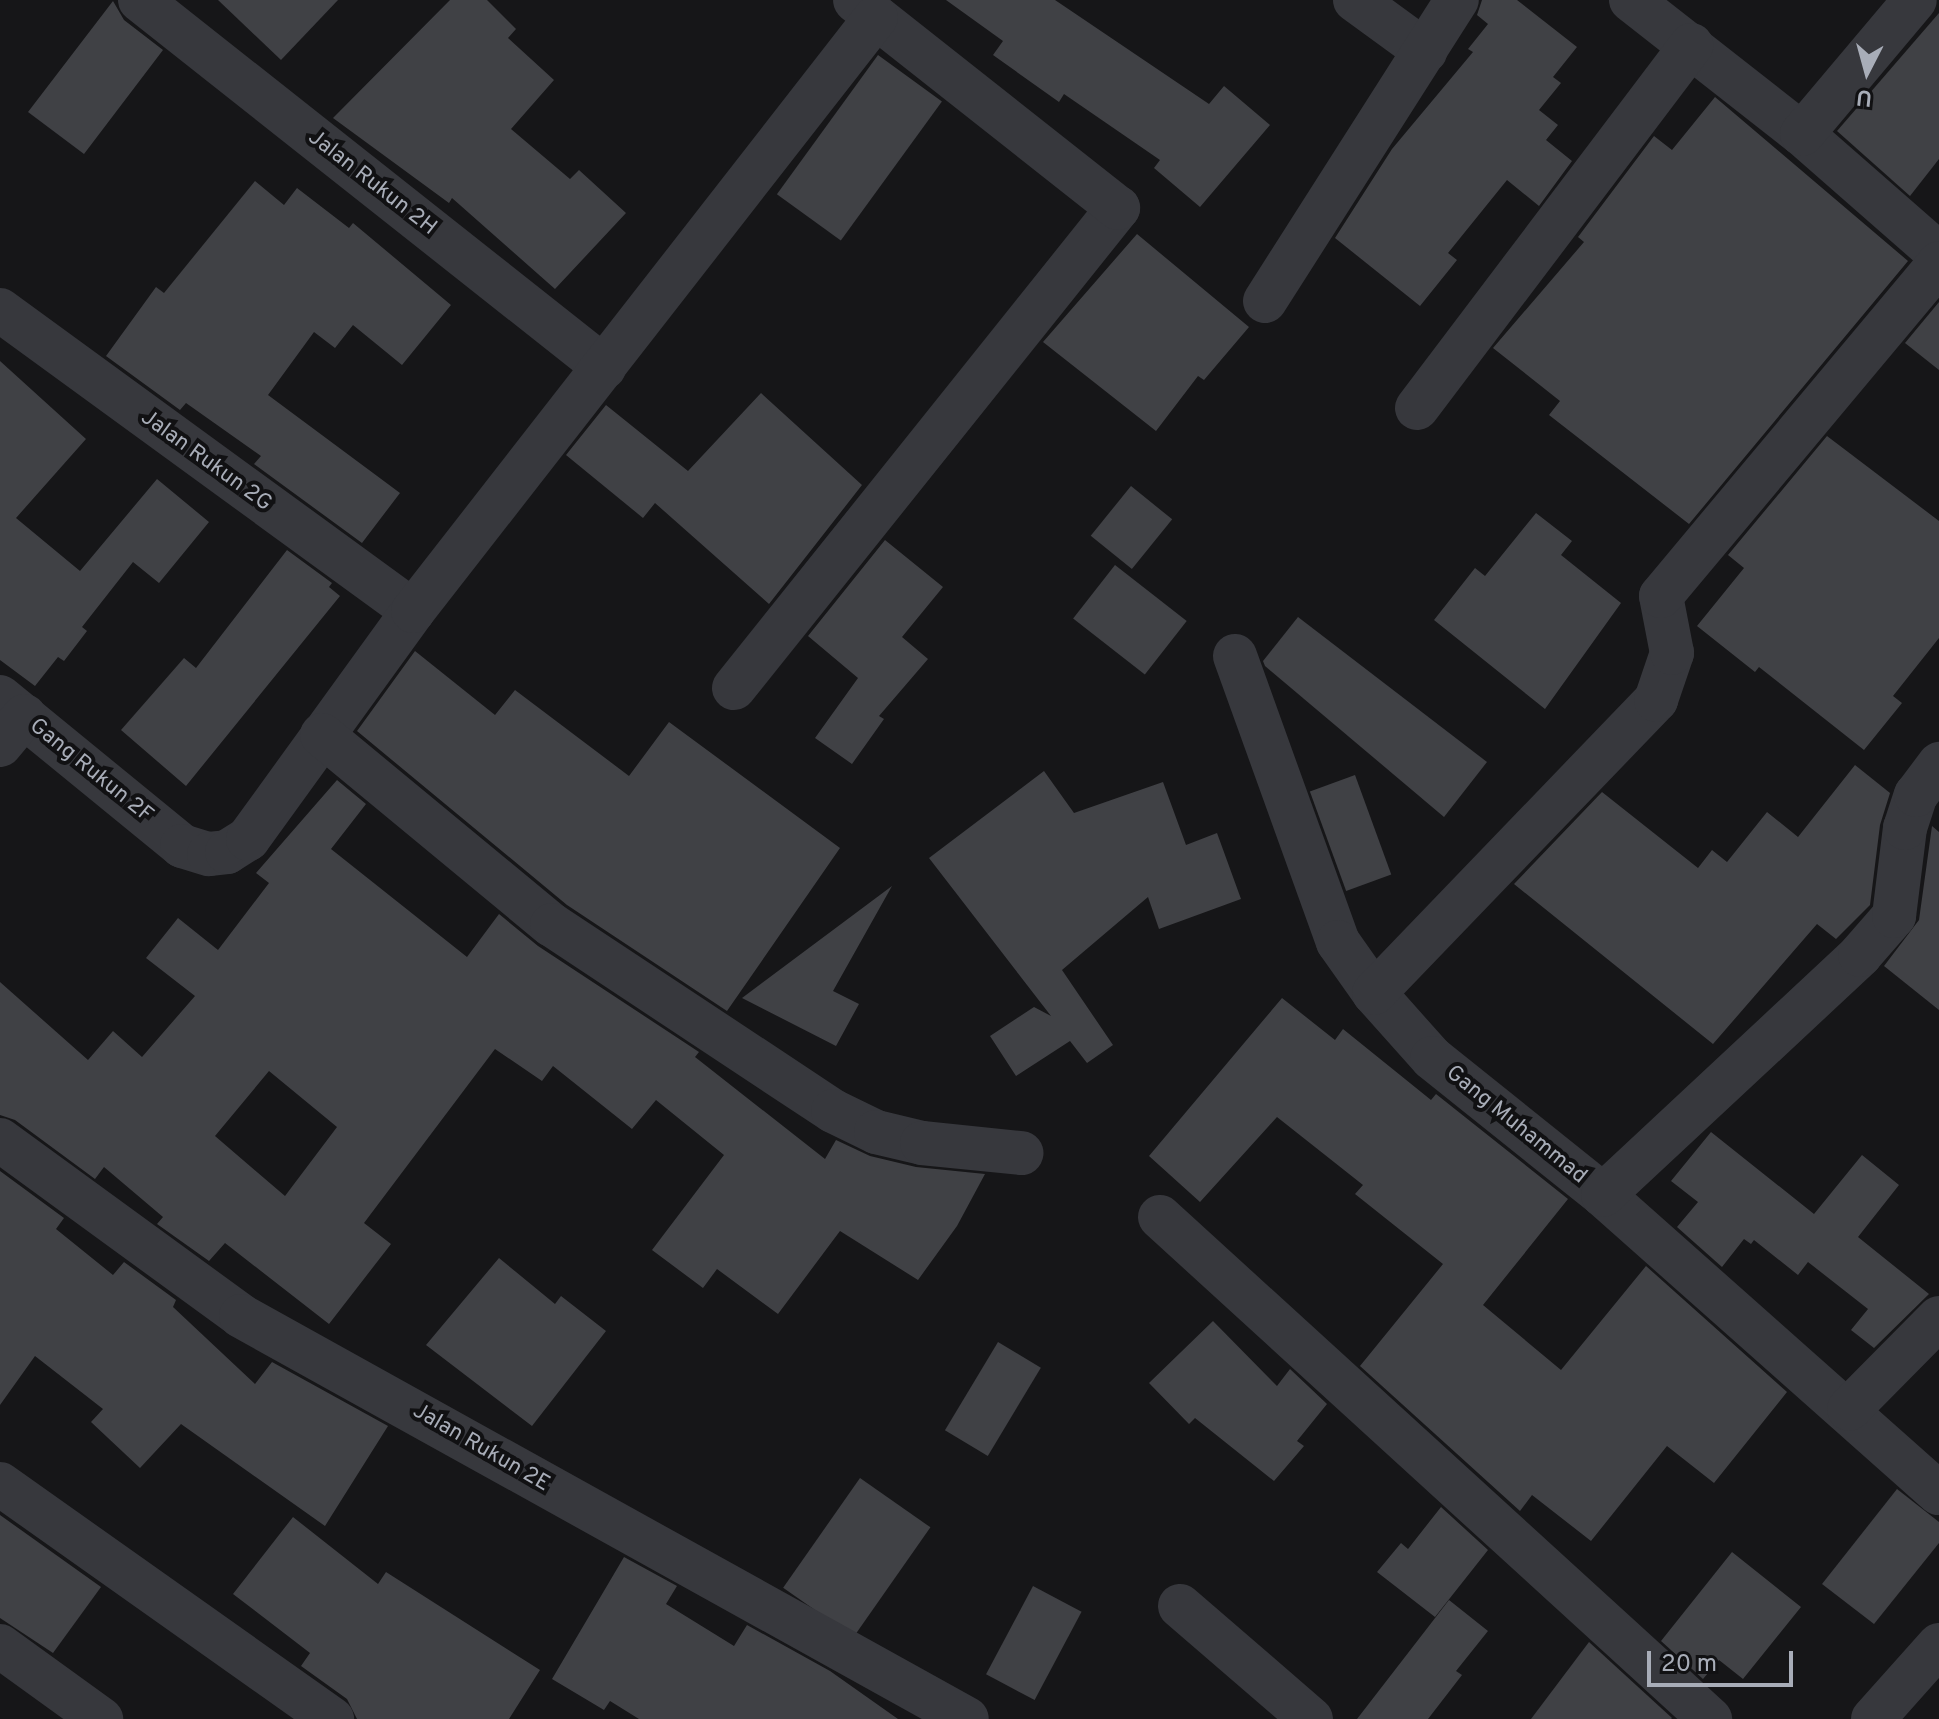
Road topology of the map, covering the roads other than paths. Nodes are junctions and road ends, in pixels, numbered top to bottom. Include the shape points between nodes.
1 (140, 0) edge
2 (1355, 0) edge
3 (1457, 0) edge
4 (1631, 0) edge
5 (1915, 0) edge
6 (865, 9) edge
7 (1692, 45) junction
8 (1425, 51) junction
9 (1802, 134) junction
10 (1939, 254) edge
11 (1939, 263) edge
12 (1265, 301) dead end
13 (0, 310) edge
14 (604, 367) junction
15 (1417, 408) dead end
16 (413, 611) junction
17 (1235, 656) dead end
18 (734, 688) dead end
19 (8, 720) edge
20 (322, 735) junction
21 (1939, 764) edge
22 (1374, 993) junction
23 (6, 1146) edge
24 (1021, 1153) dead end
25 (1603, 1195) junction
26 (1160, 1217) dead end
27 (1939, 1318) edge
28 (1849, 1409) junction
29 (0, 1484) edge
30 (1939, 1493) edge
31 (1180, 1606) dead end
32 (1939, 1645) edge
33 (0, 1646) edge
34 (101, 1719) edge
35 (332, 1719) edge
36 (967, 1719) edge
37 (1311, 1719) edge
38 (1710, 1719) edge
39 (1873, 1719) edge

1 - 14 street, Jalan Rukun 2H
2 - 8 street
3 - 8 street
4 - 7 street
5 - 9 street
6 - 14 street
6 - 18 street via 1118,208
7 - 9 street
7 - 15 street
8 - 12 street
9 - 10 street
11 - 22 street via 1661,596 1672,653 1656,700
13 - 16 street, Jalan Rukun 2G
14 - 16 street
16 - 20 street
17 - 22 street, Gang Muhammad via 1338,942
19 - 20 street, Gang Rukun 2F via 182,846 209,854 227,852 248,839
20 - 24 street via 552,925 833,1111 876,1132 922,1143
21 - 25 street via 1916,795 1905,828 1894,916 1860,955
22 - 25 street, Gang Muhammad via 1432,1058
23 - 36 street, Jalan Rukun 2E via 241,1316
25 - 28 street, Gang Muhammad
26 - 38 street
27 - 28 street
28 - 30 street, Gang Muhammad
29 - 35 street
31 - 37 street
32 - 39 street
33 - 34 street

